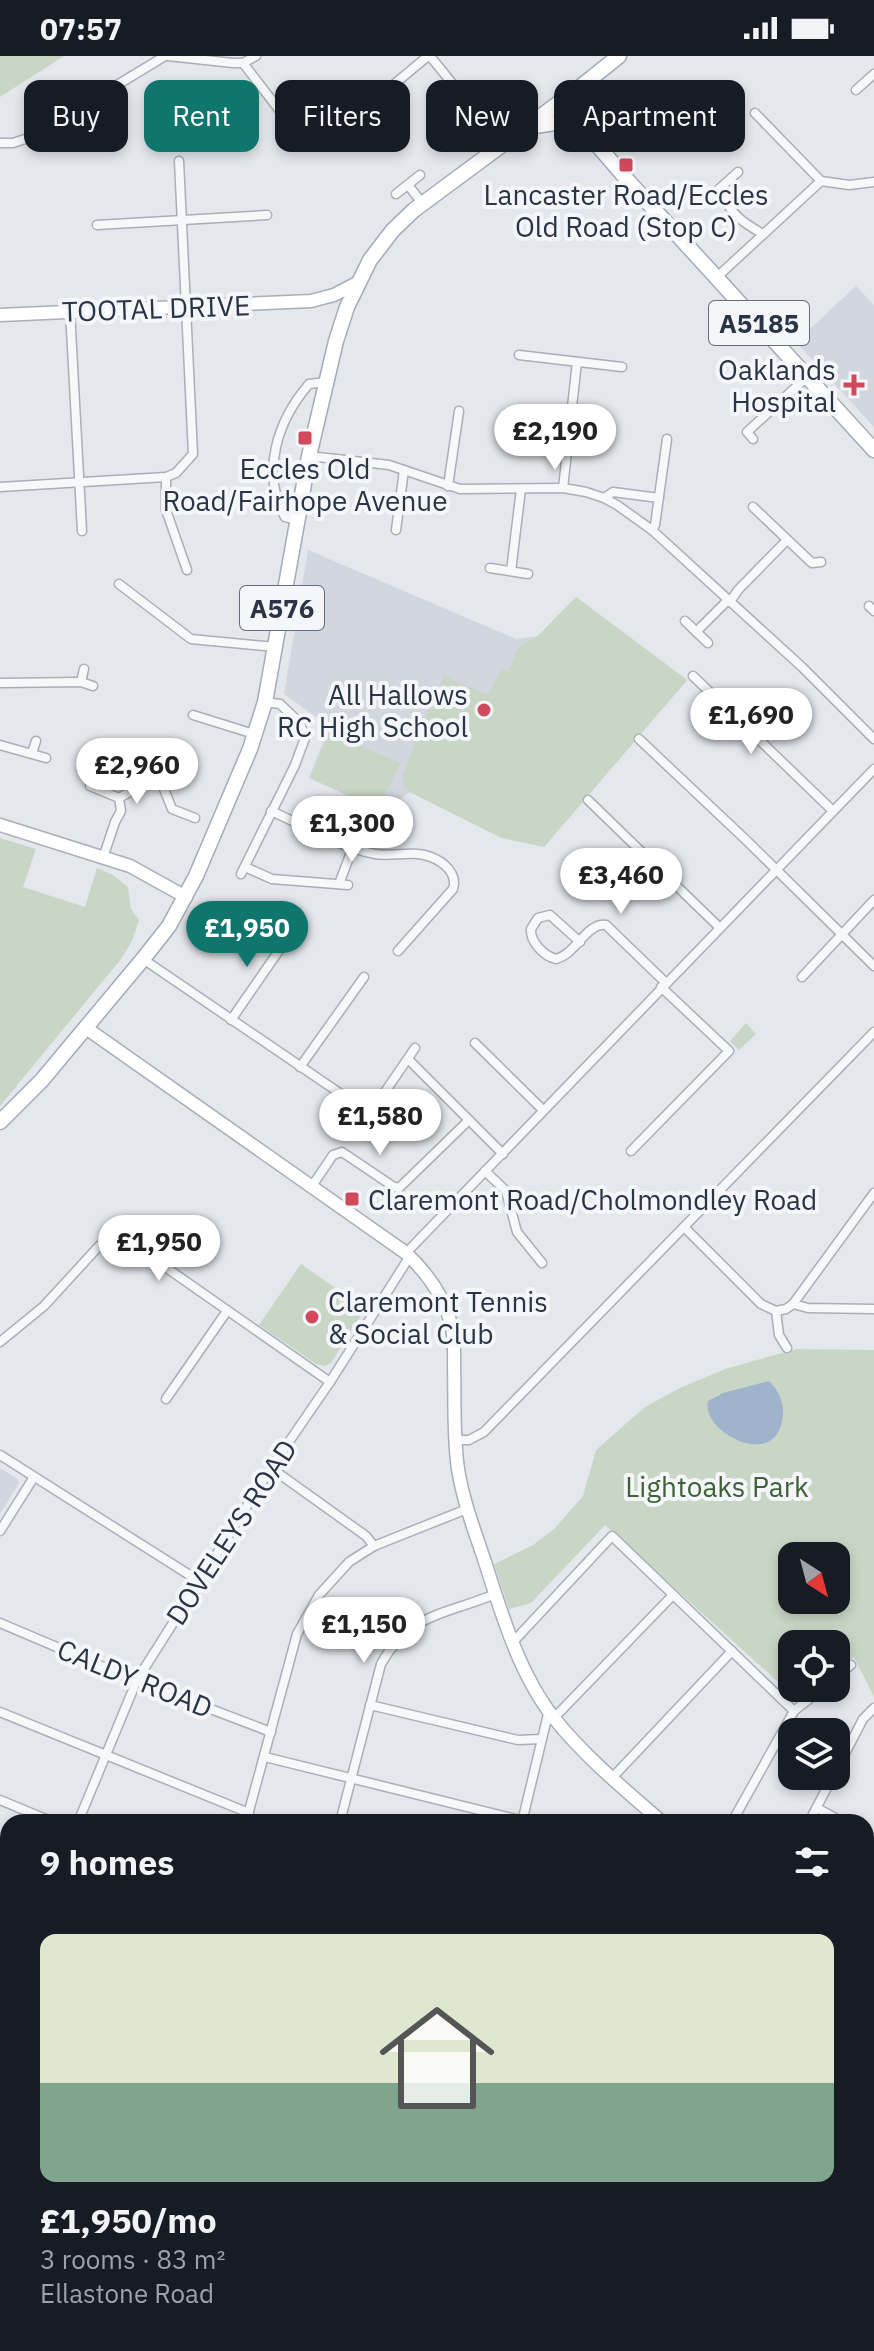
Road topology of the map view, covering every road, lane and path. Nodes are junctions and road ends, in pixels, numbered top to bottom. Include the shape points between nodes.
1 (166, 56) edge
2 (256, 56) edge
3 (429, 56) edge
4 (619, 56) edge
5 (243, 63) junction
6 (874, 74) edge
7 (125, 80) edge
8 (400, 80) edge
9 (449, 80) edge
10 (588, 80) edge
11 (856, 90) dead end
12 (275, 104) edge
13 (554, 107) edge
14 (755, 113) dead end
15 (538, 119) edge
16 (24, 139) edge
17 (0, 143) edge
18 (493, 152) edge
19 (603, 152) edge
20 (179, 161) dead end
21 (738, 172) dead end
22 (420, 175) dead end
23 (821, 181) junction
24 (874, 182) edge
25 (408, 185) junction
26 (396, 194) dead end
27 (423, 204) junction
28 (267, 215) dead end
29 (182, 220) junction
30 (97, 225) dead end
31 (763, 234) junction
32 (717, 277) junction
33 (357, 283) junction
34 (311, 301) junction
35 (347, 307) junction
36 (186, 308) junction
37 (70, 311) junction
38 (0, 315) edge
39 (519, 355) dead end
40 (577, 362) junction
41 (622, 367) dead end
42 (808, 376) junction
43 (326, 382) junction
44 (459, 411) dead end
45 (667, 439) dead end
46 (753, 439) dead end
47 (874, 450) edge
48 (309, 456) junction
49 (404, 470) junction
50 (166, 477) junction
51 (80, 482) junction
52 (448, 486) junction
53 (0, 487) edge
54 (563, 488) junction
55 (521, 489) junction
56 (604, 498) junction
57 (659, 498) junction
58 (753, 507) dead end
59 (298, 520) junction
60 (396, 530) dead end
61 (652, 530) junction
62 (82, 531) dead end
63 (787, 540) junction
64 (821, 562) dead end
65 (490, 568) dead end
66 (187, 570) dead end
67 (511, 571) junction
68 (528, 574) dead end
69 (119, 584) dead end
70 (729, 601) junction
71 (685, 621) dead end
72 (696, 632) junction
73 (708, 643) dead end
74 (275, 647) junction
75 (84, 669) dead end
76 (693, 676) dead end
77 (81, 682) junction
78 (0, 683) edge
79 (93, 686) dead end
80 (265, 702) junction
81 (193, 715) dead end
82 (254, 734) junction
83 (639, 739) dead end
84 (874, 739) edge
85 (36, 741) dead end
86 (0, 745) edge
87 (32, 753) junction
88 (46, 758) dead end
89 (874, 769) edge
90 (90, 786) dead end
91 (119, 798) junction
92 (588, 800) dead end
93 (271, 811) junction
94 (833, 811) junction
95 (195, 818) dead end
96 (0, 825) edge
97 (353, 847) junction
98 (103, 858) junction
99 (775, 870) junction
100 (186, 897) junction
101 (874, 900) edge
102 (720, 928) junction
103 (841, 933) junction
104 (289, 936) dead end
105 (580, 942) junction
106 (398, 951) dead end
107 (143, 959) junction
108 (874, 966) edge
109 (364, 977) dead end
110 (802, 977) dead end
111 (664, 985) junction
112 (231, 1020) junction
113 (86, 1028) junction
114 (874, 1032) edge
115 (475, 1043) dead end
116 (415, 1048) dead end
117 (408, 1059) junction
118 (300, 1067) junction
119 (341, 1094) dead end
120 (378, 1102) dead end
121 (543, 1110) junction
122 (469, 1120) junction
123 (0, 1122) edge
124 (631, 1151) dead end
125 (503, 1154) junction
126 (485, 1171) junction
127 (312, 1186) junction
128 (874, 1193) edge
129 (684, 1227) junction
130 (408, 1255) junction
131 (542, 1263) dead end
132 (793, 1304) junction
133 (874, 1309) edge
134 (227, 1311) junction
135 (776, 1311) junction
136 (0, 1342) edge
137 (787, 1348) dead end
138 (330, 1382) junction
139 (166, 1399) dead end
140 (455, 1440) junction
141 (0, 1455) edge
142 (271, 1468) junction
143 (34, 1477) junction
144 (467, 1509) junction
145 (0, 1531) edge
146 (374, 1546) junction
147 (199, 1581) junction
148 (495, 1594) junction
149 (672, 1596) junction
150 (0, 1623) edge
151 (513, 1642) junction
152 (732, 1651) junction
153 (137, 1680) junction
154 (805, 1702) edge
155 (370, 1705) junction
156 (874, 1708) edge
157 (794, 1711) junction
158 (0, 1712) edge
159 (551, 1714) junction
160 (271, 1732) junction
161 (541, 1739) junction
162 (850, 1744) edge
163 (105, 1756) junction
164 (265, 1757) junction
165 (611, 1779) junction
166 (351, 1780) junction
167 (826, 1790) edge
168 (0, 1800) edge
169 (817, 1808) junction
170 (34, 1814) edge
171 (81, 1814) edge
172 (239, 1814) edge
173 (249, 1814) edge
174 (342, 1814) edge
175 (491, 1814) edge
176 (526, 1814) edge
177 (653, 1814) edge
178 (736, 1814) edge
179 (814, 1814) edge
180 (828, 1814) edge

1 - 5 street
1 - 7 street
2 - 5 street
3 - 8 street
3 - 9 street
4 - 10 main road, A576
5 - 12 street
6 - 11 street
13 - 15 main road, A576
14 - 23 street
16 - 17 street
18 - 27 main road, A576
19 - 32 main road, A5185
20 - 29 street
21 - 31 street via 719,189 741,221
22 - 25 street
23 - 24 street
23 - 31 street
25 - 26 street
25 - 27 street
27 - 33 main road, A576 via 393,230
28 - 29 street
29 - 30 street
29 - 36 street
31 - 32 street
32 - 42 main road, A5185
33 - 34 main road, TOOTAL DRIVE
33 - 35 main road, A576
34 - 35 main road, TOOTAL DRIVE
34 - 36 main road, TOOTAL DRIVE
35 - 43 main road, A576
36 - 37 main road, TOOTAL DRIVE
36 - 50 street via 194,449 176,473
37 - 38 main road, TOOTAL DRIVE
37 - 51 street
39 - 40 street
40 - 41 street
40 - 54 street
42 - 46 street via 747,432
42 - 47 main road, A5185
43 - 48 main road, A576
43 - 59 street via 309,384 296,398 276,444 273,478 279,508 285,517
44 - 52 street
45 - 57 street
48 - 49 street
48 - 59 main road, A576
49 - 52 street
49 - 60 street
50 - 51 street
50 - 66 street via 166,510
51 - 53 street
51 - 62 street
52 - 55 street
54 - 55 street
54 - 56 street
55 - 67 street
56 - 57 street via 613,492
56 - 61 street
57 - 61 street
58 - 63 street
59 - 74 main road, A576
61 - 70 street
63 - 64 street via 812,563
63 - 70 street
65 - 67 street
67 - 68 street
69 - 74 street via 191,639
70 - 72 street
70 - 84 street
71 - 72 street
72 - 73 street
74 - 80 main road, A576
75 - 77 street
76 - 94 street
77 - 78 street
77 - 79 street
80 - 82 main road, A576
80 - 93 street via 280,704 300,723 305,738
81 - 82 street
82 - 100 main road, A576
83 - 99 street
85 - 87 street
86 - 87 street
87 - 88 street
89 - 94 street, DOVELEYS ROAD
90 - 91 street
91 - 95 street via 146,783 162,784 172,809
91 - 98 street via 121,811
92 - 102 street
93 - 97 street
93 - 97 street via 243,870 272,879 344,884
94 - 99 street, DOVELEYS ROAD
96 - 98 main road
97 - 106 street via 376,854 429,856 454,875 453,889
98 - 100 main road via 130,866
99 - 102 street, DOVELEYS ROAD
99 - 103 street
100 - 107 main road, A576
101 - 103 street
102 - 111 street, DOVELEYS ROAD
103 - 108 street
103 - 110 street
104 - 112 street
105 - 105 street via 564,957 552,959 532,941 532,924 550,915
105 - 111 street via 594,926 606,925
107 - 112 street
107 - 113 main road, A576
109 - 118 street
111 - 121 street, DOVELEYS ROAD
111 - 124 street via 729,1051
112 - 118 street
113 - 123 main road, A576
113 - 127 main road
114 - 129 street
115 - 121 street
116 - 117 street
117 - 120 street
117 - 122 street
118 - 119 street
121 - 125 street, DOVELEYS ROAD
122 - 125 street
122 - 127 street via 399,1188 342,1152 333,1155
125 - 126 street, DOVELEYS ROAD
126 - 130 street, DOVELEYS ROAD
126 - 131 street via 506,1191 517,1232
127 - 130 main road
128 - 132 street
129 - 135 street via 761,1304
129 - 140 street via 484,1432
130 - 138 street, DOVELEYS ROAD
130 - 140 main road via 439,1294 451,1323
132 - 133 street
132 - 135 street
134 - 136 street via 128,1241 113,1239 99,1246 44,1306
134 - 138 street
134 - 139 street
135 - 137 street
138 - 142 street, DOVELEYS ROAD
140 - 144 main road
141 - 143 street
142 - 146 street
142 - 147 street, DOVELEYS ROAD
143 - 145 street
143 - 147 street
144 - 146 street
144 - 148 main road
146 - 160 street via 349,1562 303,1620
147 - 153 street, DOVELEYS ROAD
148 - 151 main road
148 - 155 street via 410,1628 381,1664
149 - 151 street via 612,1536
149 - 152 street
149 - 159 street
150 - 153 street, CALDY ROAD
151 - 159 main road
152 - 157 street
152 - 165 street
153 - 160 street, CALDY ROAD
153 - 163 street, DOVELEYS ROAD
154 - 157 street
155 - 161 street via 518,1740
155 - 166 street
156 - 162 street
157 - 178 street
158 - 163 street
159 - 161 street
159 - 165 main road
160 - 164 street
161 - 176 street
163 - 171 street, DOVELEYS ROAD
163 - 172 street
164 - 166 street
164 - 173 street
165 - 177 main road
166 - 174 street
166 - 175 street
167 - 169 street
168 - 170 street
169 - 179 street
169 - 180 street

